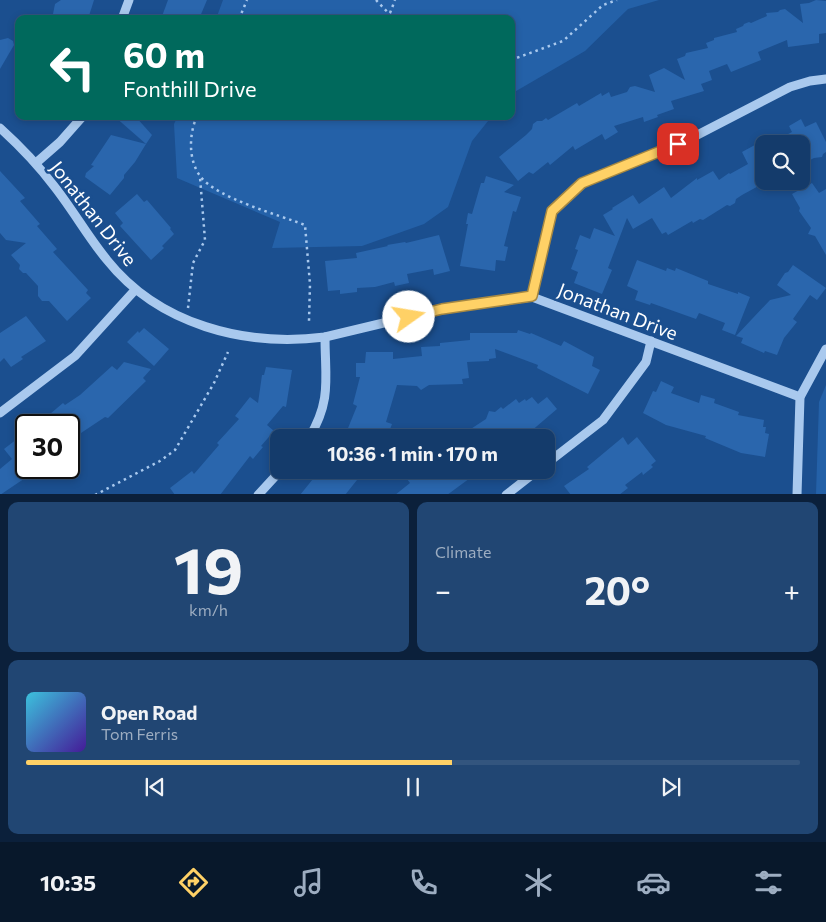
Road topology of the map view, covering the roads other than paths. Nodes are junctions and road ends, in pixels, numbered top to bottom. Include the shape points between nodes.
1 (129, 0) edge
2 (123, 15) edge
3 (826, 79) edge
4 (79, 120) edge
5 (0, 128) edge
6 (36, 163) junction
7 (135, 290) junction
8 (532, 296) junction
9 (325, 337) junction
10 (651, 341) junction
11 (826, 349) edge
12 (800, 397) junction
13 (0, 414) edge
14 (314, 429) edge
15 (555, 457) edge
16 (272, 479) edge
17 (526, 479) edge
18 (258, 494) edge
19 (506, 494) edge
20 (797, 494) edge

1 - 2 street
3 - 8 street via 790,87 678,144 582,183 552,211
4 - 6 street
5 - 6 street, Jonathan Drive
6 - 7 street, Jonathan Drive via 107,262
7 - 9 street, Jonathan Drive via 169,311 208,328 258,339
7 - 13 street via 75,356
8 - 9 street, Jonathan Drive via 442,309
8 - 10 street, Jonathan Drive
9 - 14 street via 325,400
10 - 12 street, Jonathan Drive
10 - 15 street via 646,362 603,420
11 - 12 street
12 - 20 street
16 - 18 street
17 - 19 street

